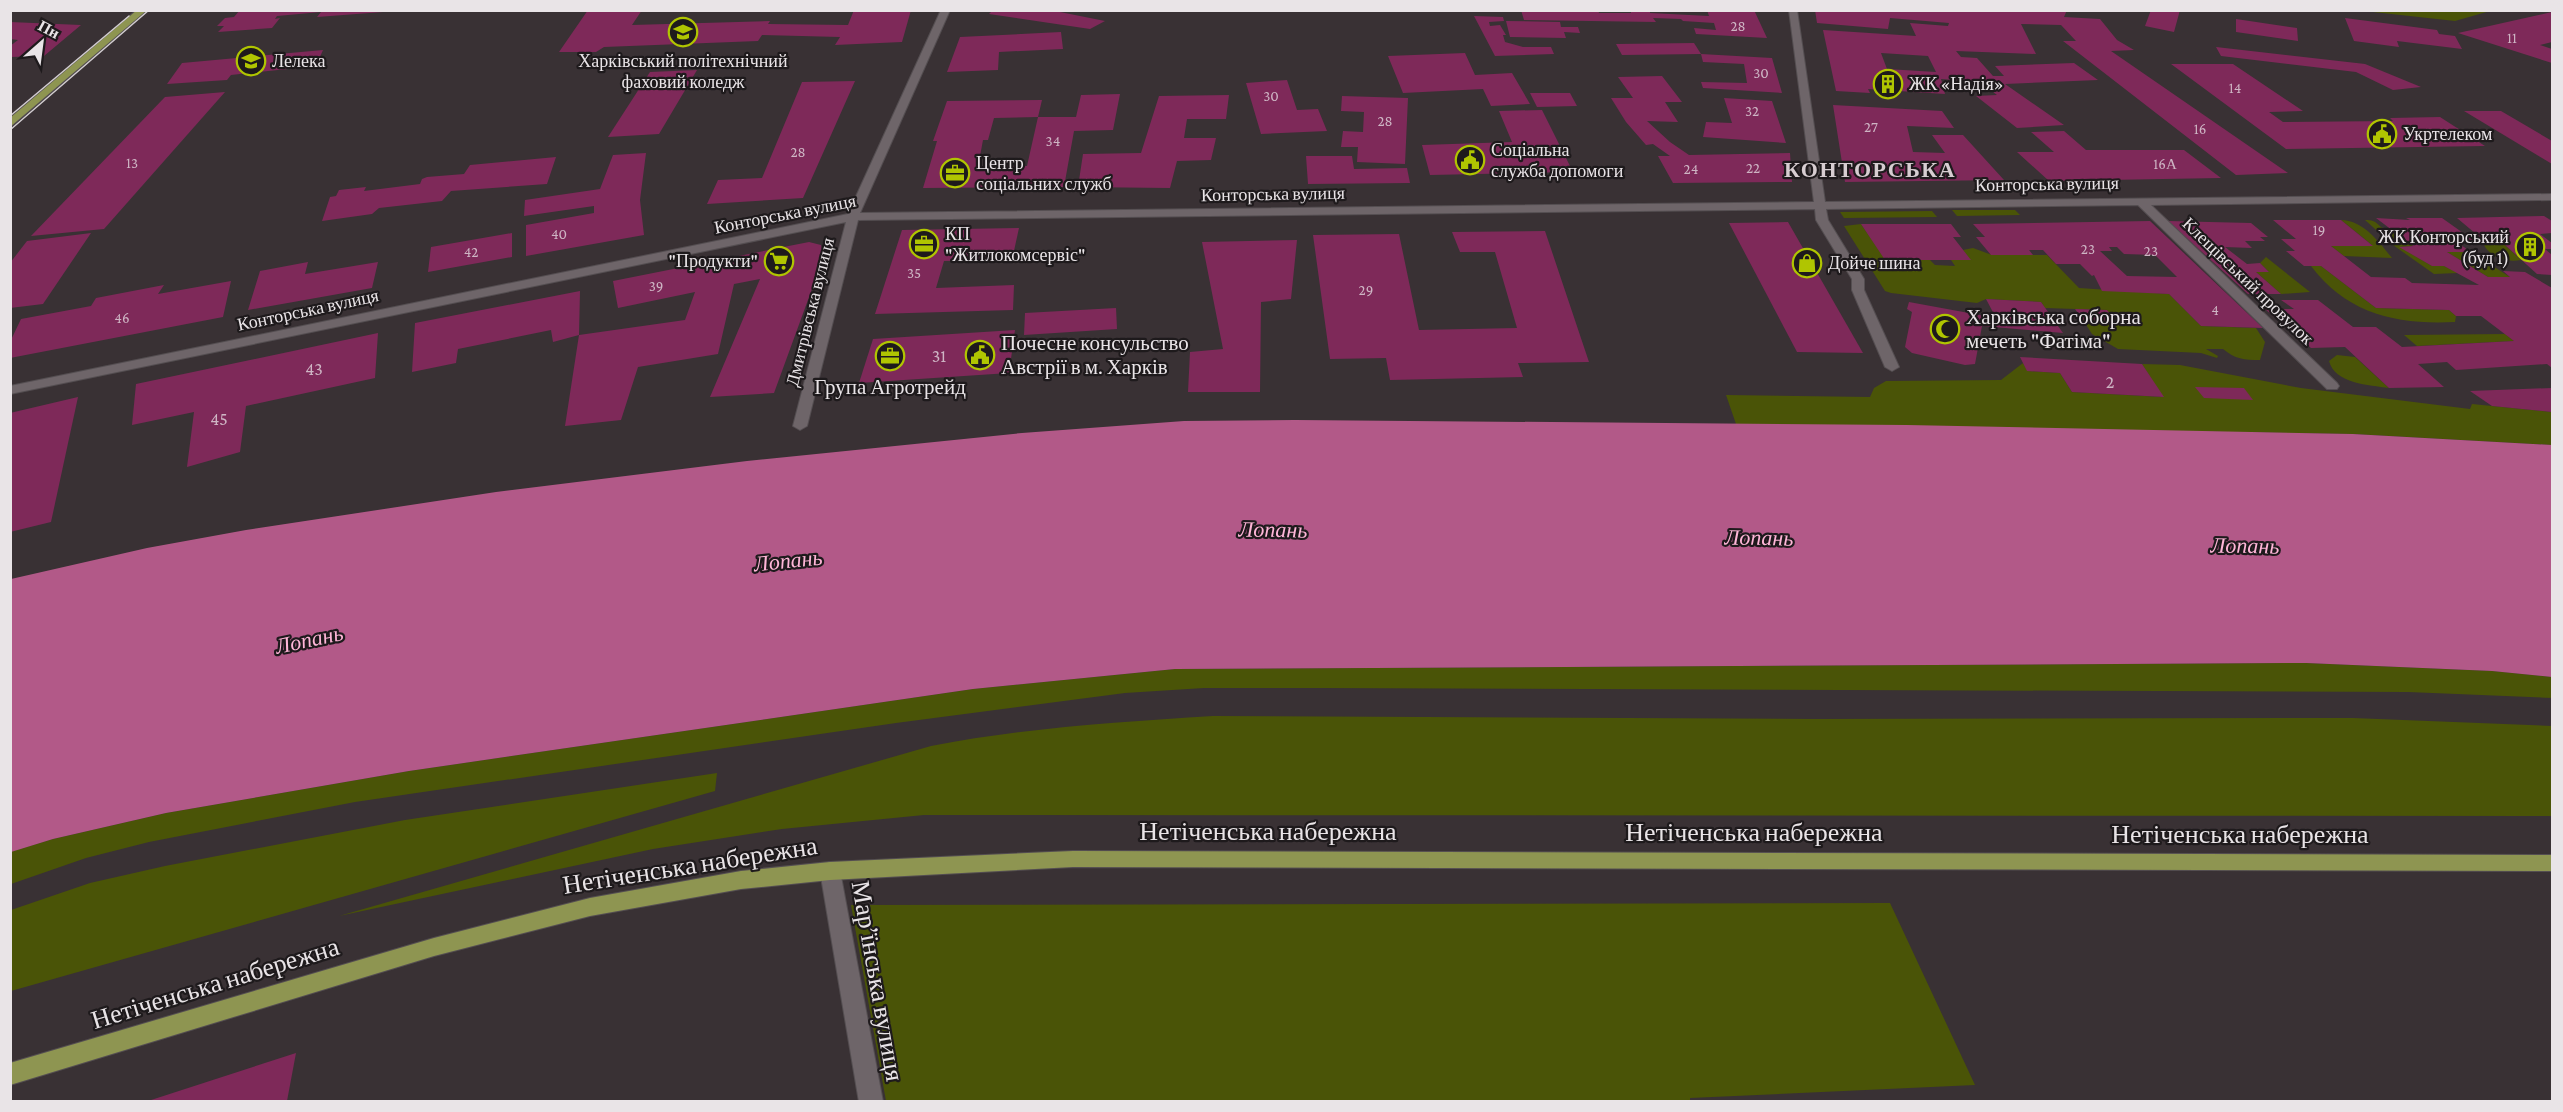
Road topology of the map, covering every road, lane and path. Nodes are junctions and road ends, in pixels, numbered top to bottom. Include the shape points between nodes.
1 (143, 10) edge
2 (946, 10) edge
3 (1793, 10) edge
4 (10, 124) edge
5 (2553, 196) edge
6 (2139, 201) junction
7 (1818, 205) junction
8 (853, 218) junction
9 (1892, 367) dead end
10 (2332, 386) dead end
11 (10, 390) edge
12 (800, 426) dead end
13 (2553, 863) edge
14 (830, 871) junction
15 (10, 1074) edge
16 (871, 1101) edge

1 - 4 main road
2 - 8 street, Дмитрівська вулиця
3 - 7 street
5 - 6 street, Конторська вулиця
6 - 7 street, Конторська вулиця
6 - 10 street, Клещівський провулок
7 - 8 street, Конторська вулиця
7 - 9 street via 1822,220 1858,279 1858,290
8 - 11 street, Конторська вулиця
8 - 12 street, Дмитрівська вулиця
13 - 14 main road, Нетіченська набережна via 1073,859
14 - 15 main road, Нетіченська набережна via 741,880 590,907 515,925
14 - 16 street, Мар’їнська вулиця

